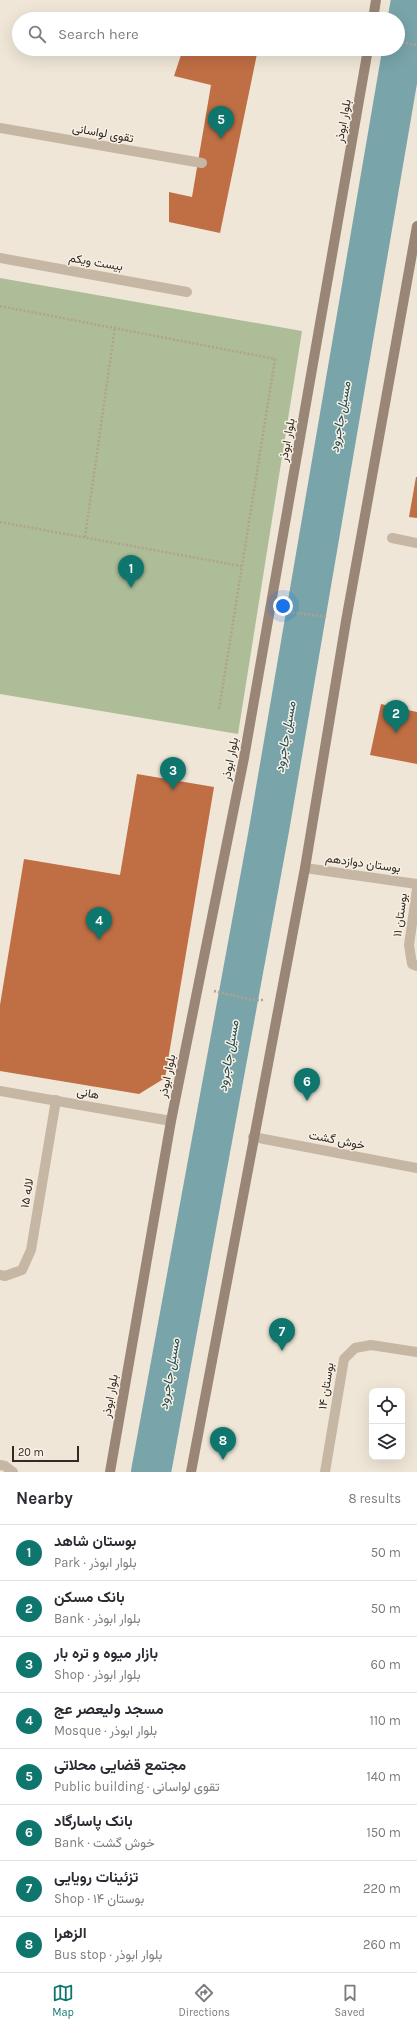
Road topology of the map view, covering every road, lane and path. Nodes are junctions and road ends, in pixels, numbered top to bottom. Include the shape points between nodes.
1 (376, 0) edge
2 (374, 12) edge
3 (405, 43) edge
4 (417, 45) edge
5 (367, 56) edge
6 (0, 128) edge
7 (202, 163) dead end
8 (417, 226) edge
9 (0, 258) edge
10 (187, 292) dead end
11 (0, 306) edge
12 (115, 327) junction
13 (0, 522) edge
14 (85, 537) junction
15 (392, 538) dead end
16 (417, 543) edge
17 (241, 566) junction
18 (292, 604) dead end
19 (328, 617) dead end
20 (219, 710) dead end
21 (305, 868) junction
22 (417, 884) edge
23 (417, 889) edge
24 (417, 966) edge
25 (214, 991) dead end
26 (263, 1000) dead end
27 (0, 1091) edge
28 (56, 1100) junction
29 (171, 1121) junction
30 (253, 1137) junction
31 (417, 1168) edge
32 (2, 1276) edge
33 (417, 1352) edge
34 (110, 1472) edge
35 (191, 1472) edge
36 (325, 1472) edge

1 - 2 main road
3 - 4 path
5 - 29 main road, بلوار ابوذر via 244,758
6 - 7 street, تقوی لواسانی
8 - 21 main road via 346,621
9 - 10 street, بیست ویکم
11 - 12 path
12 - 14 path
12 - 17 path via 275,359
13 - 14 path
14 - 17 path
15 - 16 street
17 - 20 path
18 - 19 path via 289,612
21 - 22 street, بوستان دوازدهم
21 - 30 main road
23 - 24 street, بوستان ۱۱ via 409,945 412,964
25 - 26 path
27 - 28 street, هانی
28 - 29 street, هانی
28 - 32 street, لاله ۱۵ via 31,1250 22,1270
29 - 34 main road, بلوار ابوذر
30 - 31 street, خوش گشت
30 - 35 main road
33 - 36 street, بوستان ۱۴ via 371,1345 355,1348 344,1359

